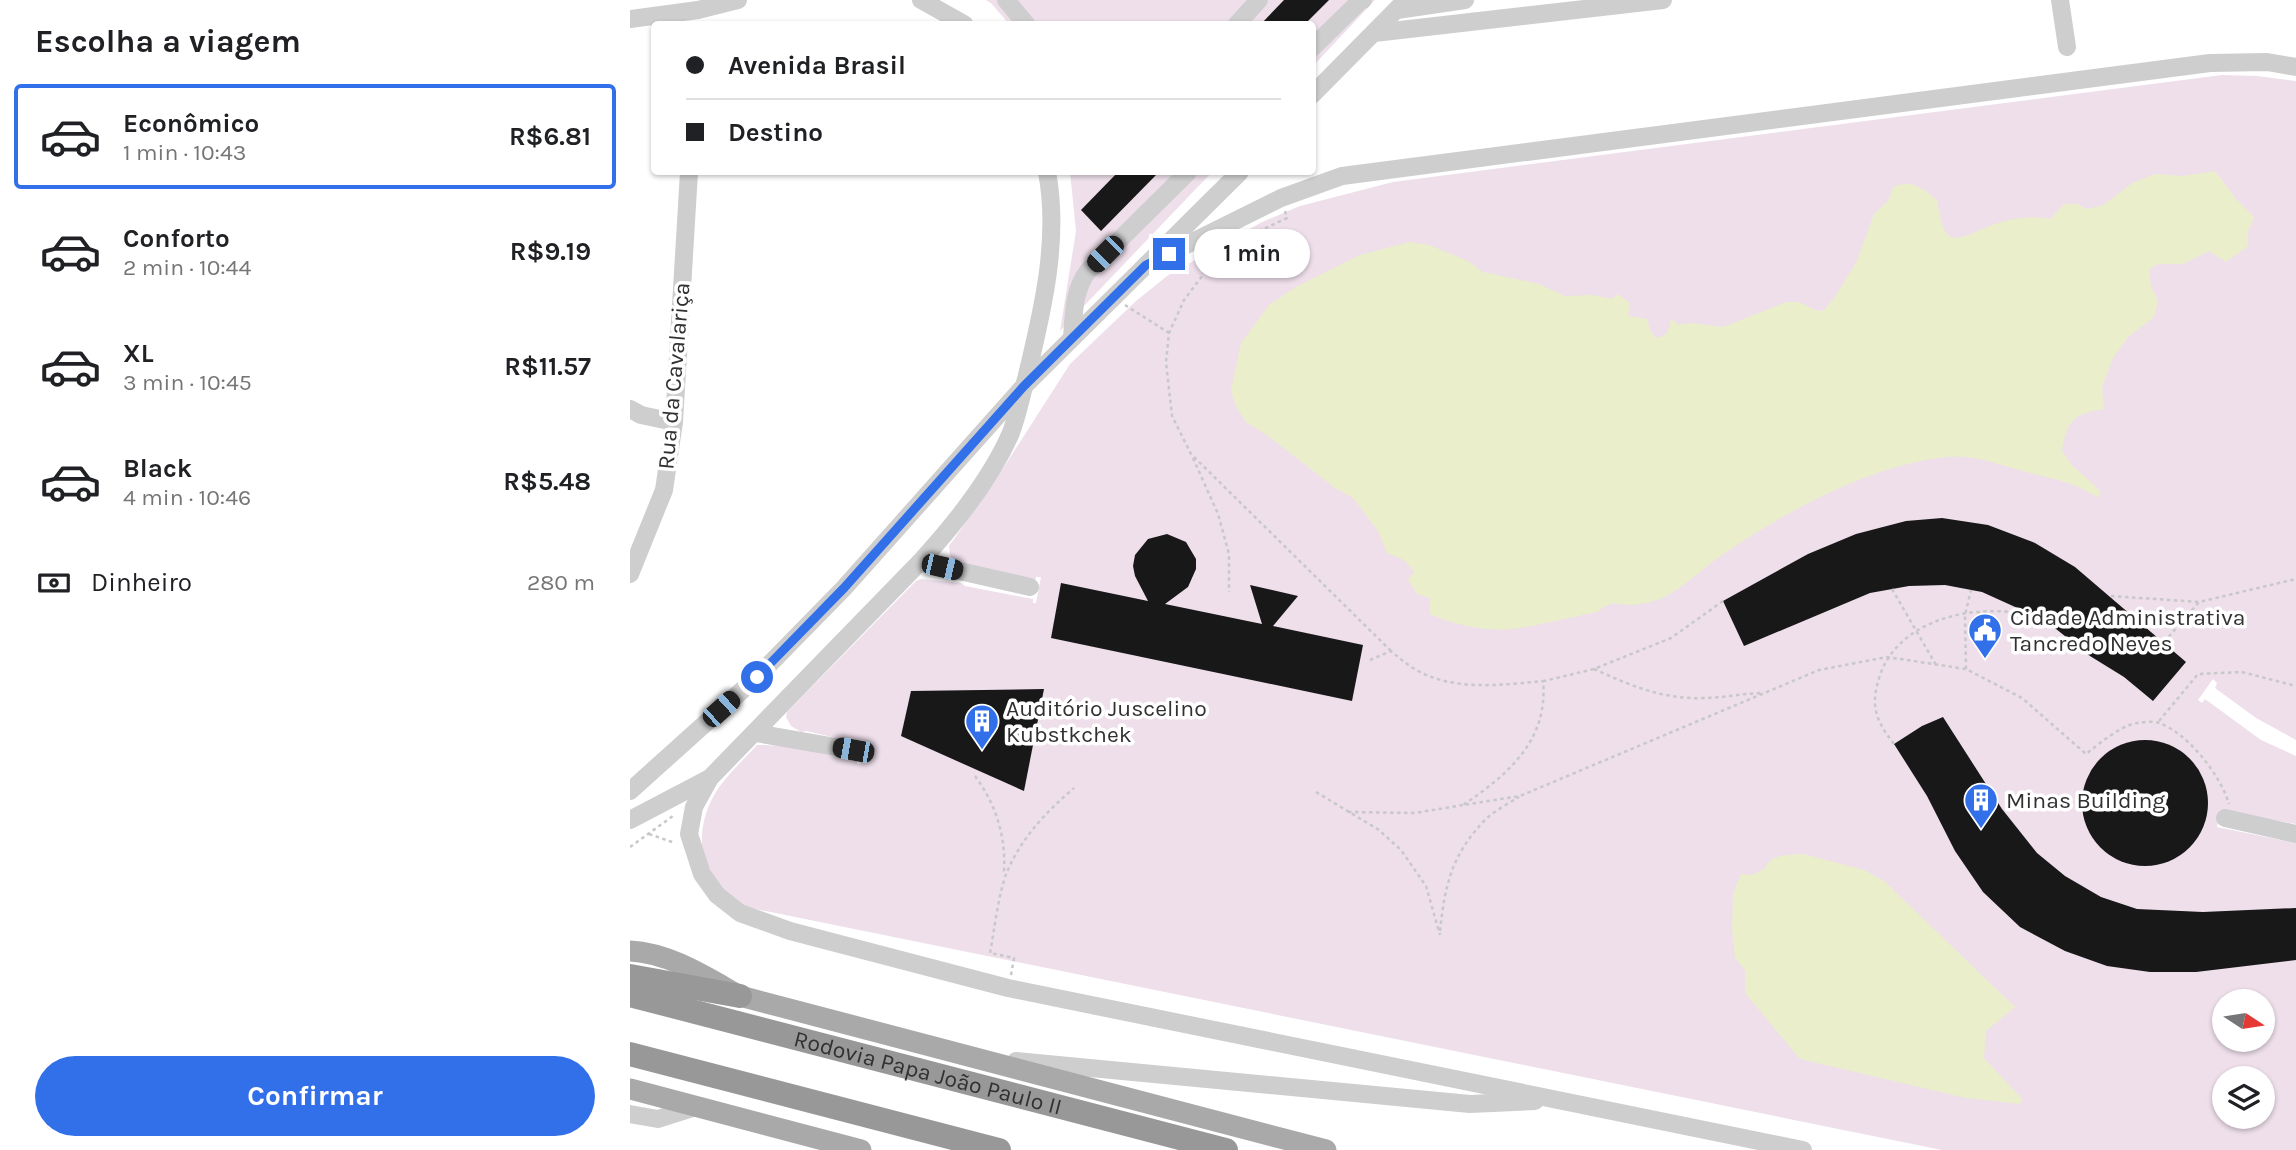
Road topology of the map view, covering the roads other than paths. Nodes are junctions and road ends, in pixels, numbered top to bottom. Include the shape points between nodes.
1 (738, 0) edge
2 (921, 0) edge
3 (1006, 0) edge
4 (1259, 0) edge
5 (1363, 0) edge
6 (1465, 0) edge
7 (1663, 0) edge
8 (2060, 0) edge
9 (1402, 5) edge
10 (698, 17) edge
11 (630, 19) edge
12 (959, 21) edge
13 (1024, 21) edge
14 (1240, 21) edge
15 (1374, 33) junction
16 (1316, 44) edge
17 (2067, 47) dead end
18 (2296, 67) edge
19 (1316, 90) edge
20 (689, 175) edge
21 (1047, 175) edge
22 (1185, 175) edge
23 (1237, 175) edge
24 (1146, 265) junction
25 (1072, 338) junction
26 (1024, 386) junction
27 (630, 409) edge
28 (674, 422) junction
29 (920, 562) junction
30 (630, 574) edge
31 (1030, 587) dead end
32 (756, 733) junction
33 (853, 750) dead end
34 (710, 778) junction
35 (630, 791) edge
36 (2229, 819) road end
37 (630, 820) edge
38 (2296, 834) edge
39 (630, 951) edge
40 (630, 976) edge
41 (630, 995) edge
42 (740, 996) junction
43 (630, 1054) edge
44 (975, 1058) junction
45 (630, 1089) edge
46 (1563, 1100) junction
47 (699, 1106) junction
48 (630, 1114) edge
49 (1799, 1149) edge
50 (861, 1150) edge
51 (999, 1150) edge
52 (1226, 1150) edge
53 (1326, 1150) edge

1 - 10 street
2 - 12 street
3 - 13 street
4 - 14 street
5 - 16 street
6 - 9 street
7 - 15 street
8 - 17 street
9 - 15 street
10 - 11 street
15 - 19 street
18 - 24 street via 2267,62 2210,63 1342,176 1281,198
20 - 28 street, Rua da Cavalariça
21 - 26 street via 1050,241 1042,315
22 - 25 street via 1079,283
23 - 24 street
24 - 25 street
25 - 26 street
26 - 29 street via 1010,435 976,493
26 - 35 street via 844,588 757,677
27 - 28 street
28 - 30 street, Rua da Cavalariça via 664,489
29 - 31 street
29 - 32 street
32 - 33 street
32 - 34 street
34 - 37 street
34 - 46 street via 694,807 689,834 702,874 717,895 740,913 790,931 1008,988
36 - 38 street
39 - 42 main road via 667,959
40 - 42 highway
41 - 52 highway, Rodovia Papa João Paulo II
42 - 44 main road
43 - 51 highway
44 - 46 street via 1470,1104
44 - 53 main road
45 - 47 main road
46 - 49 street
47 - 48 street via 658,1119
47 - 50 main road

